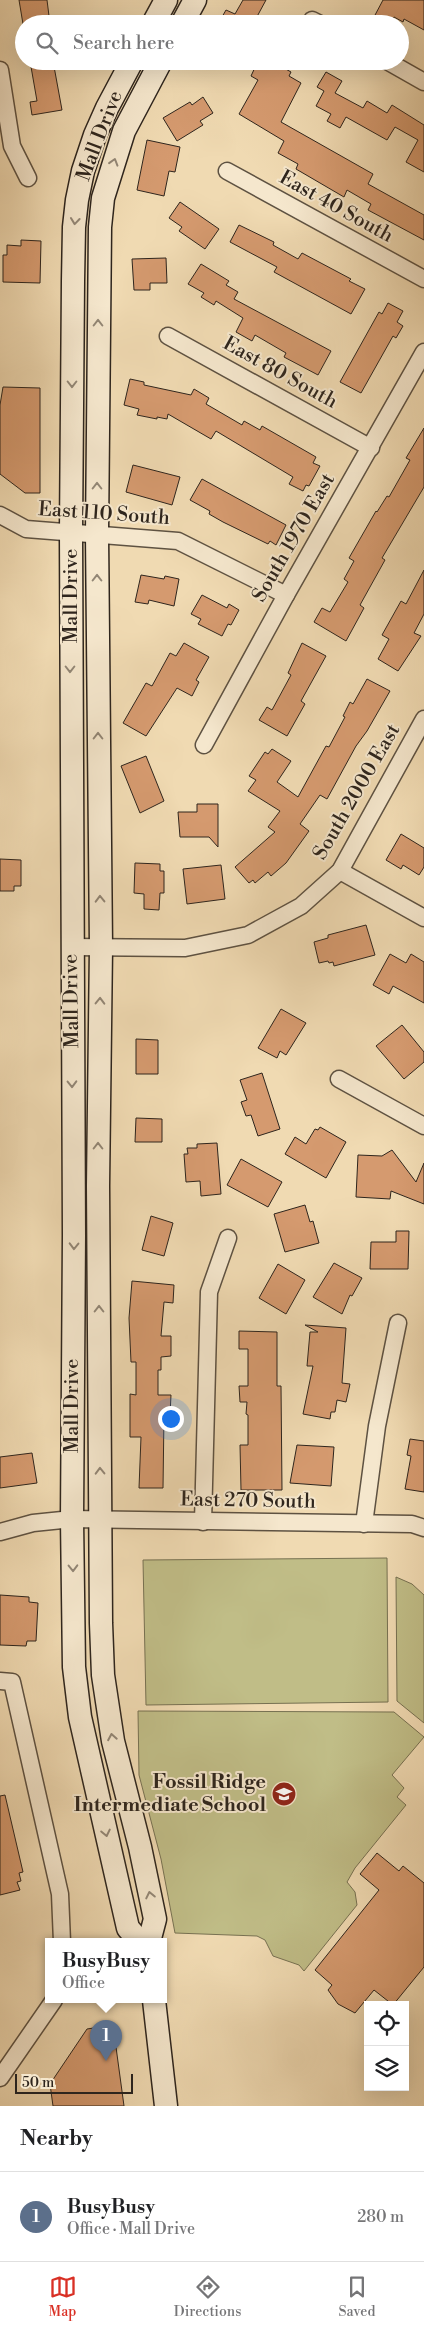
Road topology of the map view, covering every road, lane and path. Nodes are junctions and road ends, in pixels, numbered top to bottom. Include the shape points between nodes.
1 (166, 0) edge
2 (195, 0) edge
3 (158, 15) edge
4 (187, 15) edge
5 (0, 70) edge
6 (127, 70) edge
7 (156, 70) edge
8 (403, 70) edge
9 (424, 82) edge
10 (227, 171) dead end
11 (28, 178) dead end
12 (424, 279) edge
13 (168, 336) dead end
14 (424, 352) edge
15 (371, 448) junction
16 (0, 515) edge
17 (70, 532) junction
18 (97, 534) junction
19 (286, 595) junction
20 (424, 718) edge
21 (204, 745) dead end
22 (340, 871) junction
23 (424, 918) edge
24 (71, 947) junction
25 (101, 947) junction
26 (339, 1079) dead end
27 (424, 1126) edge
28 (228, 1238) dead end
29 (398, 1323) dead end
30 (72, 1519) junction
31 (101, 1520) junction
32 (203, 1522) junction
33 (364, 1524) junction
34 (424, 1528) edge
35 (0, 1532) edge
36 (0, 1681) edge
37 (62, 1938) edge
38 (137, 1938) edge
39 (150, 1938) edge
40 (52, 2003) edge
41 (154, 2003) edge
42 (0, 2078) edge
43 (166, 2106) edge

1 - 3 main road
2 - 4 main road
5 - 11 street via 12,146
6 -> 17 main road, Mall Drive via 95,135 77,200 73,263
18 -> 7 main road, Mall Drive via 98,292 103,198 124,131
8 - 9 street
10 - 12 street, East 40 South
13 - 15 street, East 80 South
14 - 15 street, South 1970 East
15 - 19 street, South 1970 East
16 - 17 street, East 110 South via 26,530
17 - 18 street, East 110 South
17 -> 24 main road, Mall Drive
18 - 19 street, East 110 South via 178,541
25 -> 18 main road, Mall Drive
19 - 21 street, South 1970 East
20 - 22 street, South 2000 East
22 - 23 street
22 - 25 street, South 2000 East via 301,906 248,935 185,948
24 - 25 street, South 2000 East
24 -> 30 main road, Mall Drive
31 -> 25 main road, Mall Drive via 98,1223
26 - 27 street
28 - 32 street via 209,1292
29 - 33 street via 377,1426
30 - 31 street, East 270 South
30 - 35 street, East 270 South via 33,1523
30 -> 38 main road, Mall Drive via 74,1667 80,1717 128,1928
31 - 32 street, East 270 South
39 -> 31 main road, Mall Drive via 155,1919 112,1741 103,1675
32 - 33 street, East 270 South
33 - 34 street, East 270 South via 412,1524
36 - 37 street via 12,1682 60,1894
40 - 42 street
41 - 43 main road

